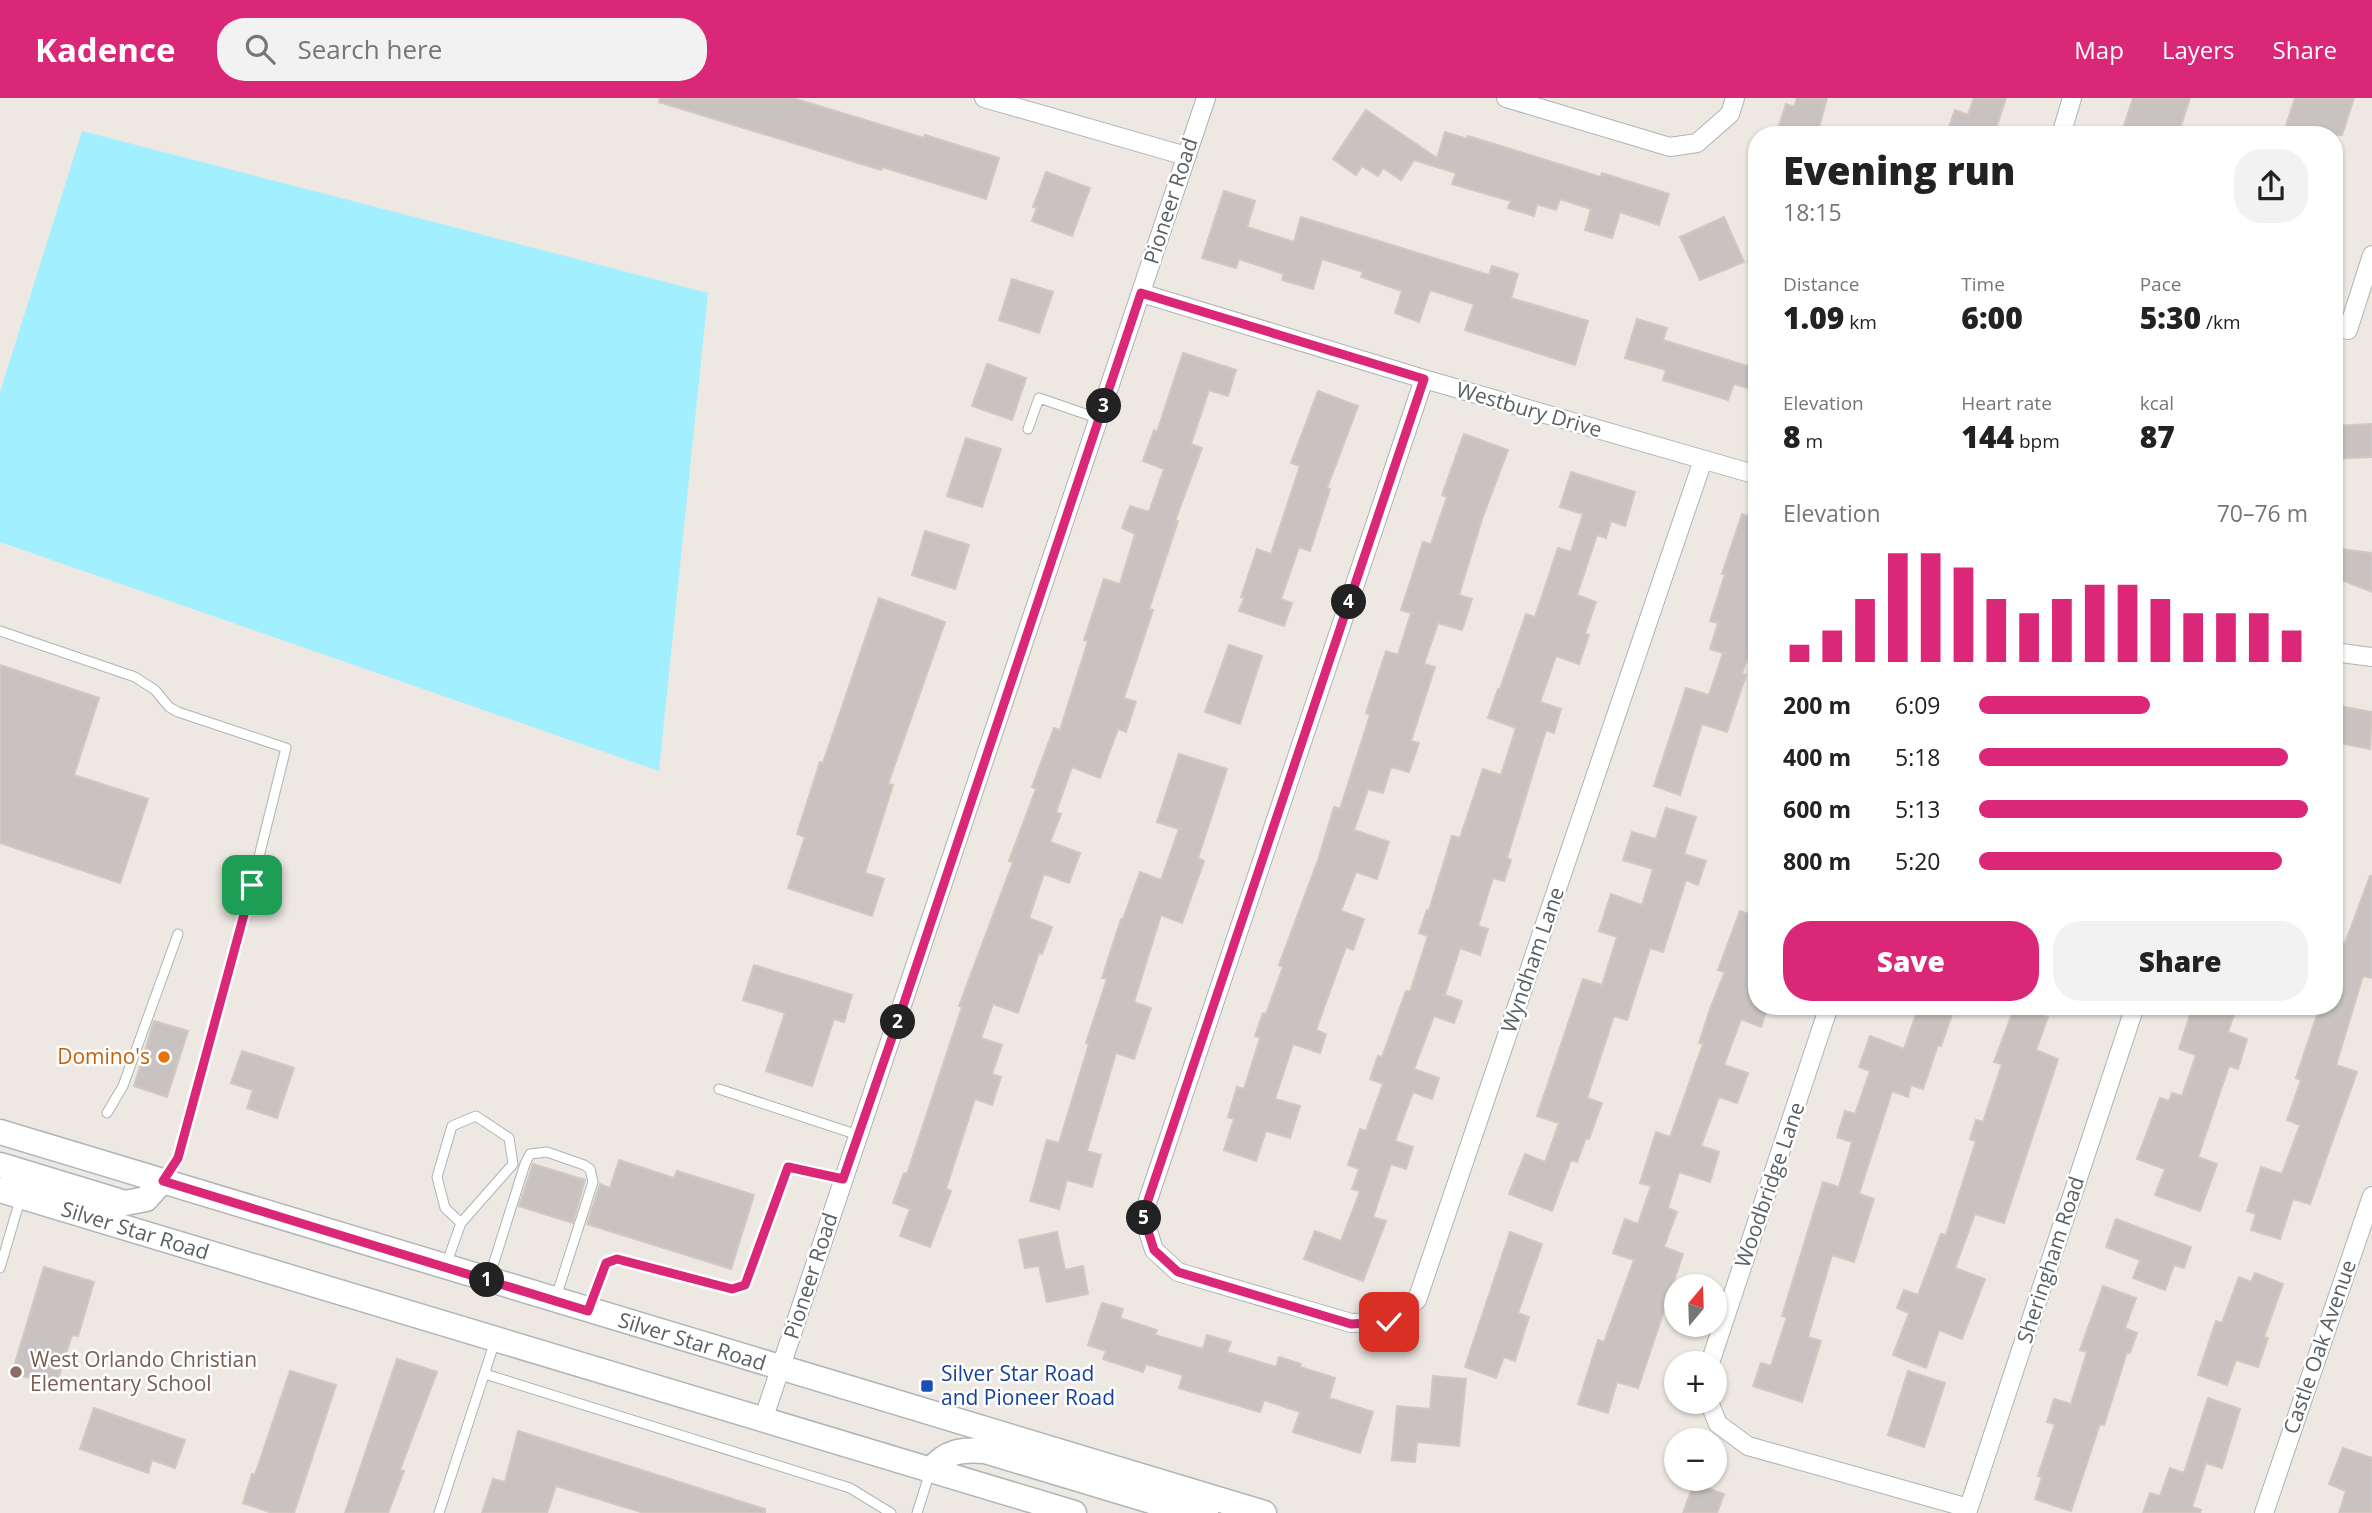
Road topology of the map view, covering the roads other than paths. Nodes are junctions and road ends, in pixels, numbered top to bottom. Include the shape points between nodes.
1 (984, 98) edge
2 (1206, 98) edge
3 (1506, 98) edge
4 (1735, 98) edge
5 (2072, 98) edge
6 (2064, 126) edge
7 (1186, 156) junction
8 (2372, 255) edge
9 (1141, 293) junction
10 (2343, 323) edge
11 (1424, 379) junction
12 (1100, 419) junction
13 (1028, 429) dead end
14 (1703, 460) junction
15 (1748, 472) edge
16 (0, 631) edge
17 (2343, 651) edge
18 (2372, 657) edge
19 (178, 934) dead end
20 (1826, 1015) edge
21 (2133, 1015) edge
22 (719, 1089) dead end
23 (107, 1113) dead end
24 (0, 1132) edge
25 (858, 1135) junction
26 (0, 1165) edge
27 (843, 1179) junction
28 (163, 1181) junction
29 (10, 1194) edge
30 (2372, 1196) edge
31 (461, 1223) junction
32 (2, 1251) edge
33 (445, 1267) junction
34 (0, 1269) edge
35 (489, 1280) junction
36 (555, 1301) junction
37 (588, 1311) junction
38 (495, 1340) junction
39 (1714, 1351) edge
40 (780, 1369) junction
41 (485, 1374) junction
42 (1714, 1414) edge
43 (762, 1420) junction
44 (931, 1470) junction
45 (2266, 1506) edge
46 (1253, 1510) edge
47 (1968, 1510) edge
48 (439, 1513) edge
49 (891, 1513) edge
50 (917, 1513) edge
51 (1074, 1513) edge

1 - 7 street
2 - 7 street, Pioneer Road
3 - 4 street via 1670,147 1697,143 1730,114
5 - 6 street
7 - 9 street, Pioneer Road
8 - 10 street
9 - 11 street, Westbury Drive
9 - 12 street, Pioneer Road
11 - 14 street, Westbury Drive
11 - 14 street, Wyndham Lane via 1143,1215 1154,1250 1178,1272 1351,1324 1389,1322 1417,1300
12 - 13 lane via 1039,398
12 - 25 street, Pioneer Road
14 - 15 street, Westbury Drive
16 - 28 lane via 135,677 178,712 286,748 178,1158
17 - 18 street
19 - 23 lane via 123,1086
20 - 39 street, Woodbridge Lane
21 - 47 street, Sheringham Road
22 - 25 lane
24 - 28 main road, Silver Star Road
25 - 27 street, Pioneer Road
26 - 28 main road via 125,1203 146,1199
27 - 37 lane via 788,1167 745,1285 732,1289 617,1259 606,1263
27 - 40 street, Pioneer Road
28 - 33 main road, Silver Star Road
29 - 32 lane
29 - 38 main road, Silver Star Road
30 - 45 street, Castle Oak Avenue
31 - 31 lane via 513,1164 509,1138 476,1116 452,1126 437,1177 445,1208
31 - 33 lane
32 - 34 lane
33 - 35 main road, Silver Star Road
35 - 36 main road, Silver Star Road
35 - 36 lane via 525,1164 530,1154 547,1152 584,1165 593,1182
36 - 37 main road, Silver Star Road
37 - 40 main road, Silver Star Road
38 - 41 lane
38 - 43 main road, Silver Star Road
40 - 43 street, Pioneer Road
40 - 46 main road, Silver Star Road
41 - 48 lane
41 - 49 lane via 850,1489
42 - 47 street via 1718,1424 1748,1446
43 - 44 main road, Silver Star Road
44 - 46 main road via 938,1461 962,1449 985,1451 1161,1504
44 - 50 lane
44 - 51 main road, Silver Star Road

